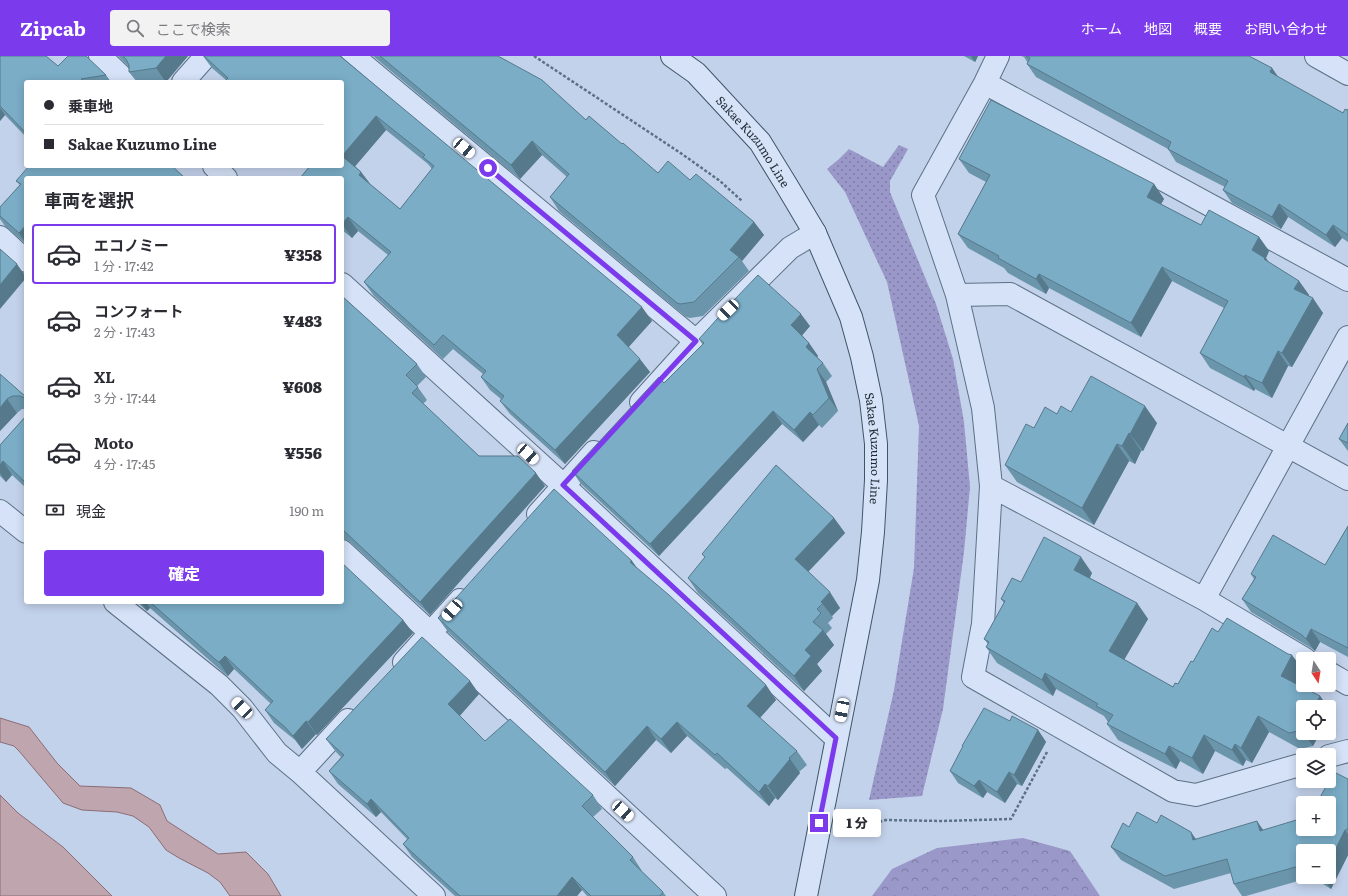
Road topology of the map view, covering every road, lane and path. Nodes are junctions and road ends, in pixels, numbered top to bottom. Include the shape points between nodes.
1 (100, 56) edge
2 (206, 56) edge
3 (353, 56) edge
4 (534, 56) edge
5 (672, 56) edge
6 (998, 56) edge
7 (1316, 56) edge
8 (1348, 74) edge
9 (125, 80) edge
10 (185, 80) edge
11 (985, 83) junction
12 (216, 168) edge
13 (224, 176) edge
14 (742, 201) dead end
15 (815, 233) junction
16 (0, 237) edge
17 (24, 259) edge
18 (1348, 280) edge
19 (344, 286) edge
20 (957, 295) junction
21 (1348, 337) edge
22 (696, 341) junction
23 (627, 416) edge
24 (606, 439) edge
25 (1288, 445) junction
26 (1348, 479) edge
27 (563, 485) junction
28 (991, 486) junction
29 (0, 511) edge
30 (526, 526) edge
31 (24, 530) edge
32 (344, 553) edge
33 (474, 585) edge
34 (1204, 599) junction
35 (118, 604) edge
36 (431, 632) junction
37 (1296, 654) edge
38 (393, 673) edge
39 (1336, 677) edge
40 (1348, 684) edge
41 (360, 708) edge
42 (1061, 727) junction
43 (836, 738) junction
44 (1348, 751) edge
45 (1336, 754) edge
46 (1296, 766) edge
47 (300, 772) junction
48 (860, 827) dead end
49 (434, 896) edge
50 (715, 896) edge
51 (806, 896) edge

1 - 9 street
2 - 10 street
3 - 22 street
4 - 14 path via 682,154 720,181
5 - 15 street, Sakae Kuzumo Line via 696,73 760,142
6 - 11 street
7 - 8 street
11 - 18 street
11 - 20 street via 923,195
12 - 13 street
15 - 22 street via 790,248
15 - 43 street, Sakae Kuzumo Line via 851,317 871,400 876,444 873,532 868,580
16 - 17 street
19 - 27 street
20 - 25 street via 1010,294
20 - 28 street via 983,408
21 - 25 street
22 - 23 street
24 - 27 street
25 - 26 street
25 - 34 street
27 - 30 street
27 - 43 street
28 - 34 street
28 - 42 street via 983,624 973,677
29 - 31 street
32 - 36 street
33 - 36 street
34 - 37 street
35 - 47 street via 219,685 242,708 277,753
36 - 38 street
36 - 50 street
39 - 40 street
41 - 47 street
42 - 46 street via 1173,791 1196,795
42 - 48 path via 1010,819 886,820
43 - 51 street, Sakae Kuzumo Line
44 - 45 street
47 - 49 street

